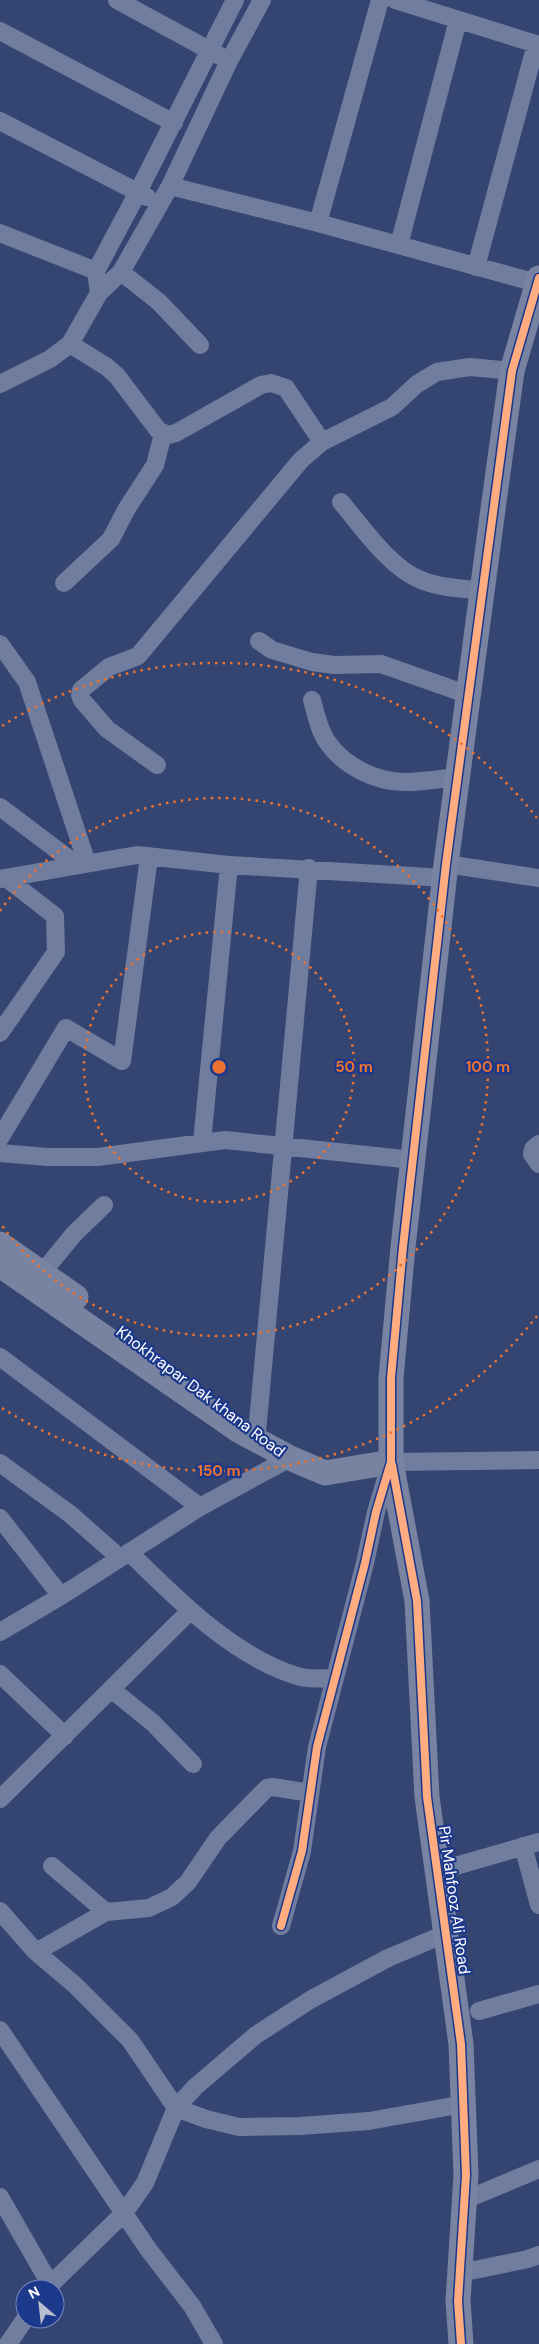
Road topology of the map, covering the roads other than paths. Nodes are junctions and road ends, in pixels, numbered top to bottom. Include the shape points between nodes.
1 (118, 0) edge
2 (235, 0) edge
3 (262, 0) edge
4 (380, 0) edge
5 (395, 0) edge
6 (458, 20) junction
7 (0, 32) edge
8 (537, 45) edge
9 (210, 50) junction
10 (229, 61) junction
11 (0, 120) edge
12 (174, 122) junction
13 (170, 186) junction
14 (138, 192) junction
15 (159, 203) junction
16 (318, 223) junction
17 (0, 234) edge
18 (399, 245) junction
19 (476, 267) junction
20 (96, 271) junction
21 (121, 272) junction
22 (538, 281) edge
23 (99, 293) junction
24 (70, 344) junction
25 (200, 345) dead end
26 (512, 371) junction
27 (0, 384) edge
28 (163, 434) junction
29 (322, 442) junction
30 (341, 502) dead end
31 (64, 583) dead end
32 (482, 591) junction
33 (259, 641) dead end
34 (0, 644) edge
35 (469, 695) junction
36 (312, 700) dead end
37 (157, 765) dead end
38 (458, 778) junction
39 (0, 807) edge
40 (149, 857) junction
41 (82, 864) junction
42 (229, 865) junction
43 (309, 868) junction
44 (446, 871) junction
45 (3, 878) edge
46 (539, 878) edge
47 (0, 1033) edge
48 (0, 1138) edge
49 (202, 1142) junction
50 (539, 1144) edge
51 (284, 1146) junction
52 (0, 1153) edge
53 (413, 1160) junction
54 (539, 1164) edge
55 (104, 1206) dead end
56 (0, 1244) edge
57 (0, 1266) edge
58 (42, 1273) junction
59 (0, 1357) edge
60 (257, 1432) junction
61 (290, 1458) junction
62 (539, 1460) edge
63 (391, 1462) junction
64 (0, 1463) edge
65 (200, 1507) junction
66 (0, 1518) edge
67 (124, 1555) junction
68 (61, 1596) junction
69 (190, 1611) junction
70 (2, 1627) edge
71 (0, 1674) edge
72 (335, 1678) junction
73 (112, 1689) junction
74 (65, 1736) junction
75 (193, 1764) dead end
76 (310, 1793) junction
77 (0, 1800) edge
78 (531, 1844) edge
79 (52, 1866) dead end
80 (438, 1871) junction
81 (539, 1905) edge
82 (0, 1911) edge
83 (106, 1912) junction
84 (281, 1926) dead end
85 (445, 1934) junction
86 (36, 1952) junction
87 (539, 1994) edge
88 (479, 2010) dead end
89 (0, 2030) edge
90 (464, 2104) junction
91 (176, 2108) junction
92 (539, 2169) edge
93 (0, 2197) edge
94 (465, 2200) junction
95 (124, 2213) junction
96 (539, 2255) edge
97 (460, 2273) junction
98 (44, 2279) edge
99 (56, 2279) edge
100 (19, 2329) edge
101 (8, 2344) edge
102 (214, 2344) edge
103 (462, 2344) edge

1 - 9 street
2 - 9 street
3 - 10 street
4 - 16 street
5 - 6 street
6 - 8 street
6 - 18 street
7 - 12 street
8 - 19 street
9 - 10 street
9 - 12 street
10 - 13 street
11 - 14 street
12 - 14 street
13 - 15 street
13 - 16 street
14 - 15 street
14 - 20 street
15 - 21 street
16 - 18 street
17 - 20 street
18 - 19 street
19 - 22 street
20 - 23 street
21 - 23 street
21 - 25 street via 159,302
22 - 26 street, Pir Mahfooz Ali Road
23 - 24 street
24 - 27 street via 50,359
24 - 28 street via 117,376
26 - 29 street via 470,367 437,372 417,384 392,407
26 - 32 street, Pir Mahfooz Ali Road
28 - 29 street via 176,433 261,384 271,383 286,388
28 - 31 street via 154,465 111,539
29 - 37 street via 301,460 138,656 109,667 81,690 82,700 107,729
30 - 32 street via 374,541 409,574 430,583
32 - 35 street, Pir Mahfooz Ali Road
33 - 35 street via 272,650 312,662 381,664
34 - 41 street via 27,682
35 - 38 street, Pir Mahfooz Ali Road
36 - 38 street via 327,742 342,759 364,772 383,780 404,782
38 - 44 street, Pir Mahfooz Ali Road
39 - 41 street
40 - 41 street via 137,855
40 - 42 street
40 - 48 street via 122,1061 66,1028
41 - 45 street
42 - 43 street
42 - 49 street
43 - 44 street
43 - 51 street
44 - 46 street
44 - 53 street, Pir Mahfooz Ali Road
45 - 47 street via 55,916 56,952
49 - 51 street via 225,1140
49 - 52 street via 98,1158
50 - 54 street via 532,1154
51 - 53 street
51 - 60 street
53 - 63 street, Pir Mahfooz Ali Road via 391,1378
55 - 58 street via 74,1234
56 - 58 street, Khokhrapar Dak khana Road
57 - 61 street, Khokhrapar Dak khana Road via 238,1430
58 - 60 street, Khokhrapar Dak khana Road
59 - 65 street
60 - 61 street, Khokhrapar Dak khana Road
61 - 63 street via 325,1473
61 - 65 street
62 - 63 street
63 - 72 street
63 - 80 street, Pir Mahfooz Ali Road via 417,1601 427,1797
64 - 67 street
65 - 67 street
66 - 68 street
67 - 68 street
67 - 69 street
68 - 70 street
69 - 72 street via 258,1660 299,1677
69 - 73 street
71 - 74 street
72 - 76 street via 317,1747
73 - 74 street
73 - 75 street via 153,1723
74 - 77 street
76 - 83 street via 267,1788 218,1838 188,1882 172,1897 149,1908
76 - 84 street via 302,1851
78 - 80 street
78 - 81 street
79 - 83 street
80 - 85 street, Pir Mahfooz Ali Road
82 - 86 street
83 - 86 street
85 - 90 street, Pir Mahfooz Ali Road via 461,2044
85 - 91 street via 388,1958 310,2000 256,2035 195,2087
86 - 91 street via 75,1985 130,2040
87 - 88 street
89 - 95 street
90 - 91 street via 369,2121 282,2127 239,2127 206,2120
90 - 94 street, Pir Mahfooz Ali Road
91 - 95 street via 145,2183
92 - 94 street
93 - 98 street
94 - 97 street, Pir Mahfooz Ali Road
95 - 99 street
95 - 102 street via 192,2306
96 - 97 street
97 - 103 street, Pir Mahfooz Ali Road via 458,2301
100 - 101 street

